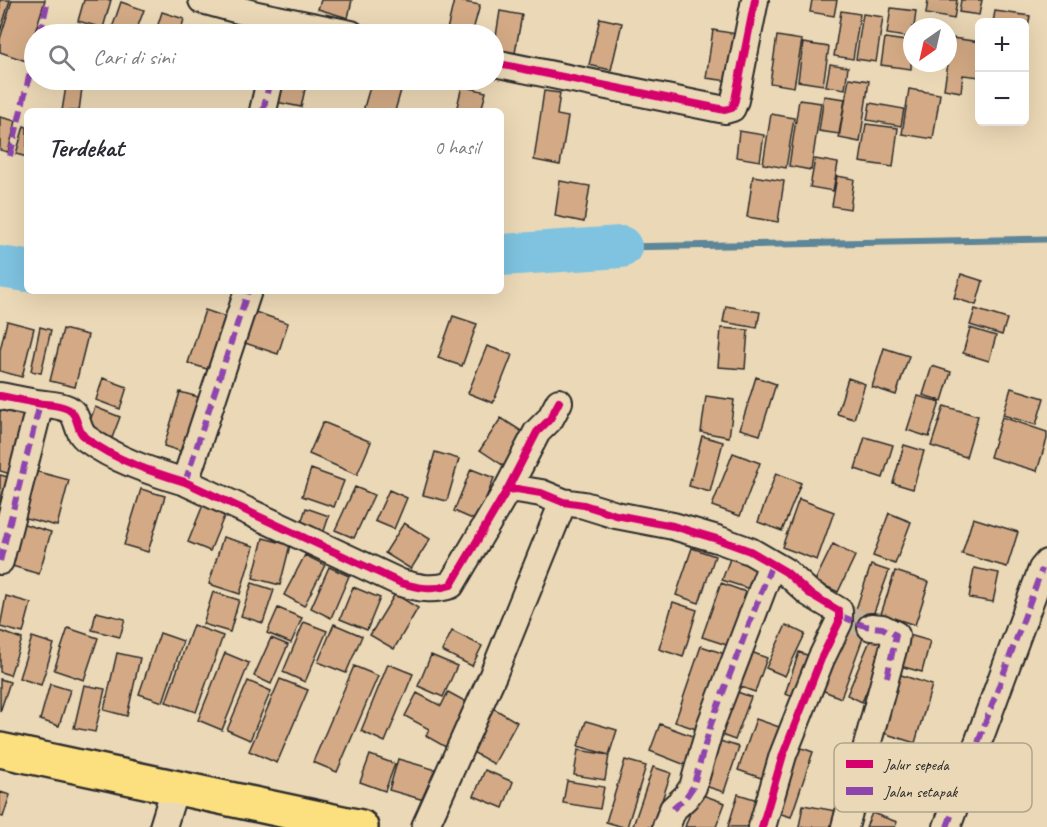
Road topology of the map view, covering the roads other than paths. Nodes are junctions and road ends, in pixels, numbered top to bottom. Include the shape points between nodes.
1 (202, 0) edge
2 (755, 0) edge
3 (271, 24) edge
4 (504, 65) edge
5 (268, 90) edge
6 (264, 108) edge
7 (247, 294) edge
8 (0, 396) edge
9 (559, 402) dead end
10 (40, 404) junction
11 (185, 482) junction
12 (507, 490) junction
13 (563, 501) junction
14 (0, 561) edge
15 (1047, 563) edge
16 (772, 564) junction
17 (871, 627) tunnel mouth
18 (868, 743) edge
19 (978, 743) edge
20 (0, 750) edge
21 (175, 788) junction
22 (849, 812) edge
23 (953, 812) edge
24 (163, 827) edge
25 (361, 827) edge
26 (425, 827) edge
27 (666, 827) edge
28 (762, 827) edge
29 (845, 827) edge
30 (947, 827) edge

1 - 3 street
2 - 4 street via 735,100 732,108 725,110
5 - 6 street
7 - 11 street
8 - 10 street
9 - 12 street via 537,432
10 - 11 street via 59,405 72,411 84,438 104,450
10 - 14 street
11 - 12 street via 401,583 438,590 451,585
12 - 13 street via 541,493
13 - 16 street via 702,533
13 - 26 street via 497,665
15 - 19 street
16 - 27 street via 711,724 693,787 673,809
16 - 28 street via 836,608 841,616 783,754
17 - 18 street via 896,635
20 - 21 highway
21 - 24 street
21 - 25 highway
22 - 29 street
23 - 30 street

